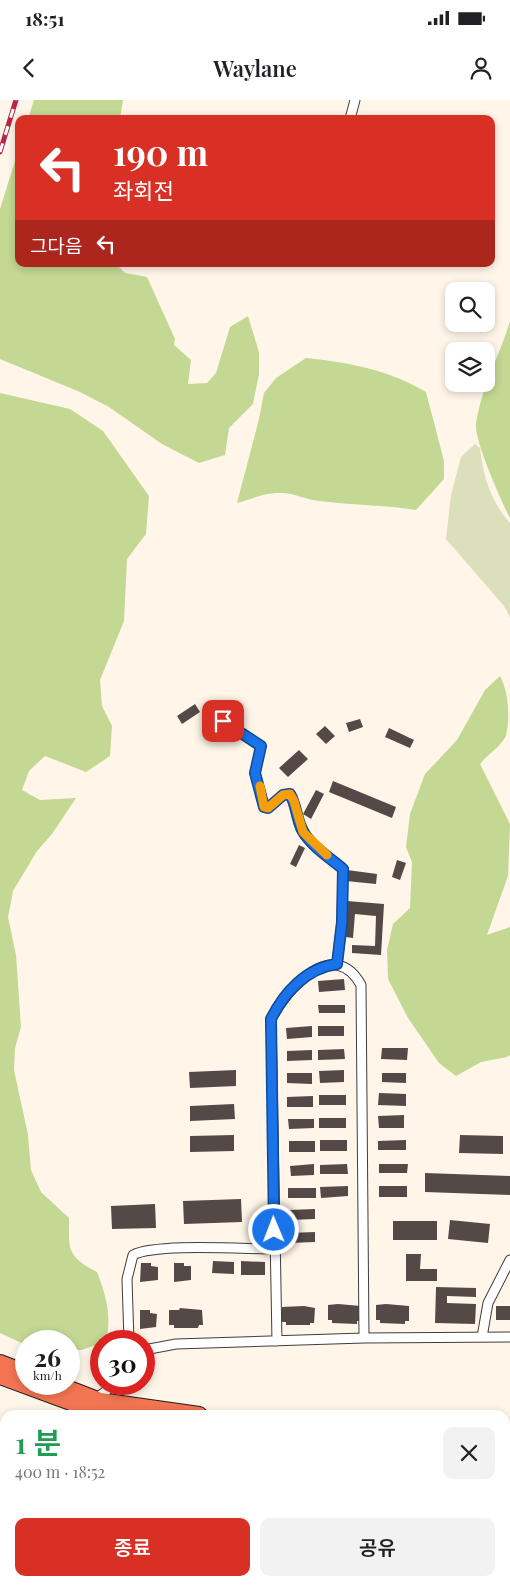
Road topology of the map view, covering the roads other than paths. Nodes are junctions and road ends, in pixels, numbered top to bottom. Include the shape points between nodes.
1 (355, 100) edge
2 (351, 115) edge
3 (214, 716) dead end
4 (337, 964) junction
5 (274, 1250) junction
6 (510, 1260) edge
7 (129, 1330) edge
8 (482, 1337) junction
9 (510, 1337) edge
10 (364, 1338) junction
11 (277, 1341) junction
12 (155, 1348) edge
13 (0, 1362) edge
14 (15, 1368) edge
15 (0, 1376) edge
16 (70, 1395) edge
17 (101, 1395) edge
18 (85, 1407) edge
19 (130, 1410) edge

1 - 2 street
3 - 4 street via 261,746 255,773 264,807 268,808 283,795 290,794 303,832 343,869
4 - 5 street via 304,977 277,1007 271,1019
4 - 10 street via 354,973 361,985
5 - 7 street via 140,1250 133,1255 127,1279
5 - 11 street
6 - 8 street via 488,1303
8 - 9 street
8 - 10 street
10 - 11 street
11 - 12 street via 176,1344
13 - 14 highway
15 - 18 highway
16 - 18 highway
17 - 18 street
18 - 19 highway

